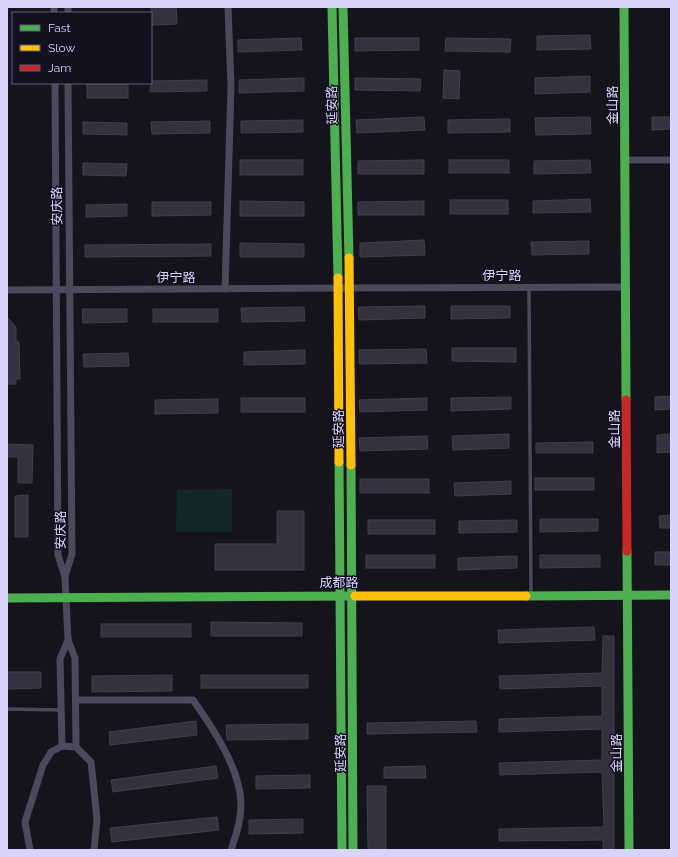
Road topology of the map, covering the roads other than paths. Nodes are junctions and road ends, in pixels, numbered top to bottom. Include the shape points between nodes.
1 (228, 7) edge
2 (332, 7) edge
3 (343, 7) edge
4 (624, 7) edge
5 (55, 84) edge
6 (68, 84) edge
7 (625, 160) junction
8 (671, 160) edge
9 (528, 287) junction
10 (626, 287) junction
11 (341, 288) junction
12 (355, 288) dead end
13 (55, 289) junction
14 (70, 289) junction
15 (225, 289) junction
16 (7, 290) edge
17 (65, 577) junction
18 (671, 594) edge
19 (340, 595) junction
20 (352, 595) junction
21 (531, 595) junction
22 (628, 595) junction
23 (66, 597) junction
24 (7, 598) edge
25 (68, 640) junction
26 (76, 700) junction
27 (7, 709) edge
28 (61, 710) junction
29 (62, 746) junction
30 (76, 747) junction
31 (30, 850) edge
32 (94, 850) edge
33 (231, 850) edge
34 (342, 850) edge
35 (353, 850) edge
36 (629, 850) edge

1 - 15 street via 231,87
2 - 11 street, 延安路
3 - 20 street, 延安路 via 350,287
4 - 7 street, 金山路
5 - 13 street, 安庆路
6 - 14 street, 安庆路
7 - 8 street
7 - 10 street, 金山路
9 - 10 street, 伊宁路
9 - 12 street, 伊宁路
9 - 21 lane
10 - 22 street, 金山路
11 - 15 street, 伊宁路
11 - 19 street, 延安路
13 - 14 street, 伊宁路
13 - 16 street, 伊宁路
13 - 17 street, 安庆路 via 58,555
14 - 15 street, 伊宁路
14 - 17 street, 安庆路 via 72,554
17 - 23 street
18 - 22 street, 成都路
19 - 20 street, 成都路
19 - 23 street, 成都路
19 - 34 street, 延安路
20 - 21 street, 成都路
20 - 35 street, 延安路
21 - 22 street, 成都路
22 - 36 street, 金山路
23 - 24 street, 成都路
23 - 25 street
25 - 26 street via 75,658
25 - 28 street via 60,659
26 - 30 street
26 - 33 street via 194,700 227,756 237,781 241,804 239,826
27 - 28 lane
28 - 29 street
29 - 30 street
29 - 31 street via 51,752 43,765 28,810 25,822
30 - 32 street via 91,762 97,819

